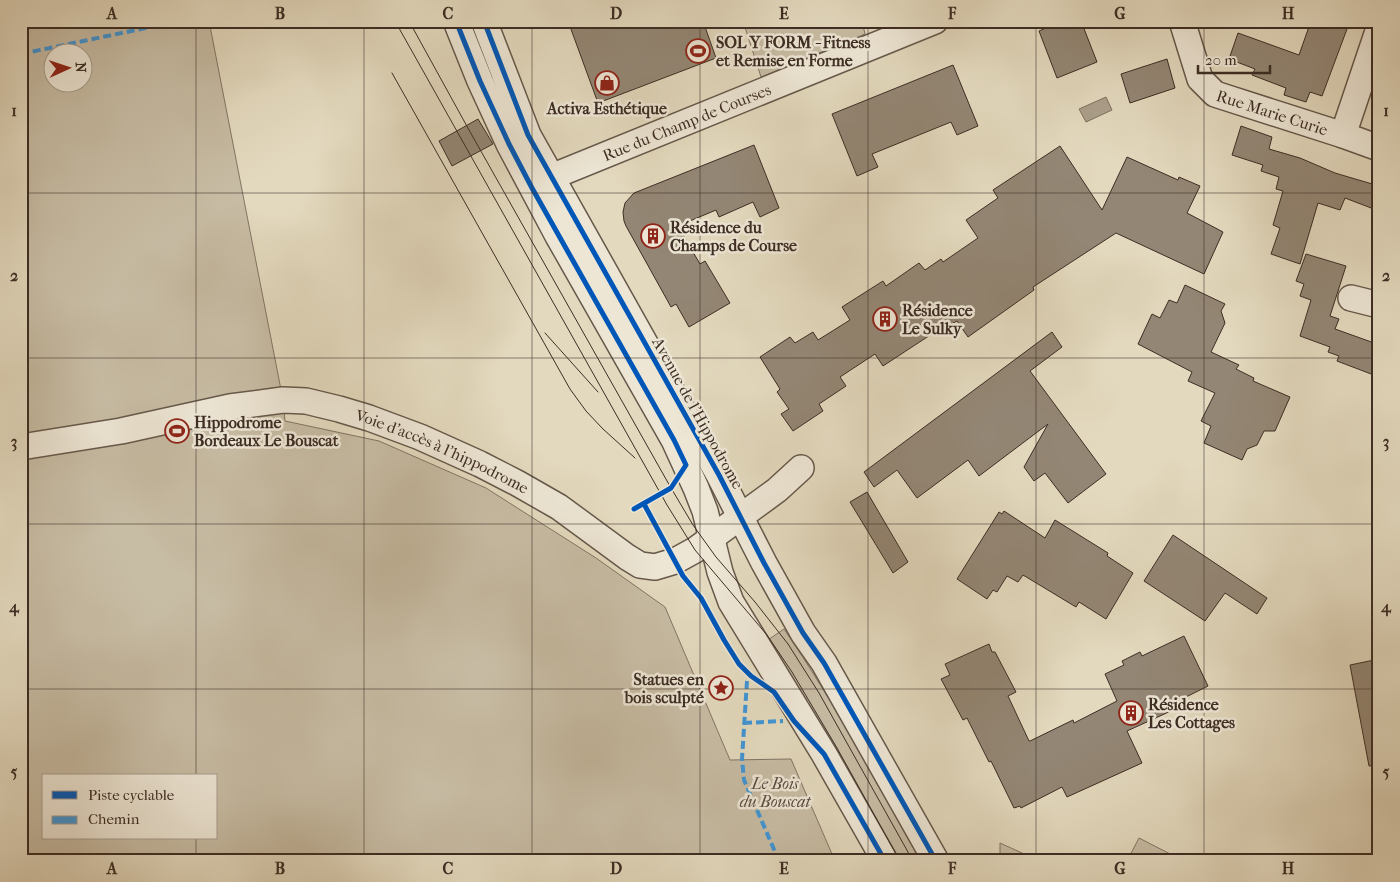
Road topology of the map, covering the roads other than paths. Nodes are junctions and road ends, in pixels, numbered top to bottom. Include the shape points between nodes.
1 (456, 21) edge
2 (484, 21) edge
3 (935, 21) edge
4 (1182, 21) edge
5 (1379, 28) edge
6 (494, 111) junction
7 (1343, 135) junction
8 (1379, 148) edge
9 (552, 178) junction
10 (545, 212) junction
11 (1351, 298) dead end
12 (1379, 305) edge
13 (21, 447) edge
14 (801, 468) dead end
15 (740, 516) junction
16 (712, 538) junction
17 (885, 861) edge
18 (936, 861) edge

1 - 6 street
2 - 9 street, Avenue de l'Hippodrome via 528,135
3 - 9 street, Rue du Champ de Courses
4 - 7 street, Rue Marie Curie via 1200,80 1215,94
5 - 7 street
6 - 9 street via 538,175
6 - 10 street
7 - 8 street, Rue Marie Curie
9 - 10 street via 547,188
9 - 15 street, Avenue de l'Hippodrome
10 - 16 street via 674,440 705,511
11 - 12 street
13 - 16 street, Voie d'accès à l'hippodrome via 121,431 230,407 283,400 306,401 369,418 480,464 559,507 627,557 647,567 676,561
14 - 15 street, Voie d'accès à l'hippodrome
15 - 16 street, Voie d'accès à l'hippodrome
15 - 18 street, Avenue de l'Hippodrome via 803,633 824,663
16 - 17 street via 731,602

